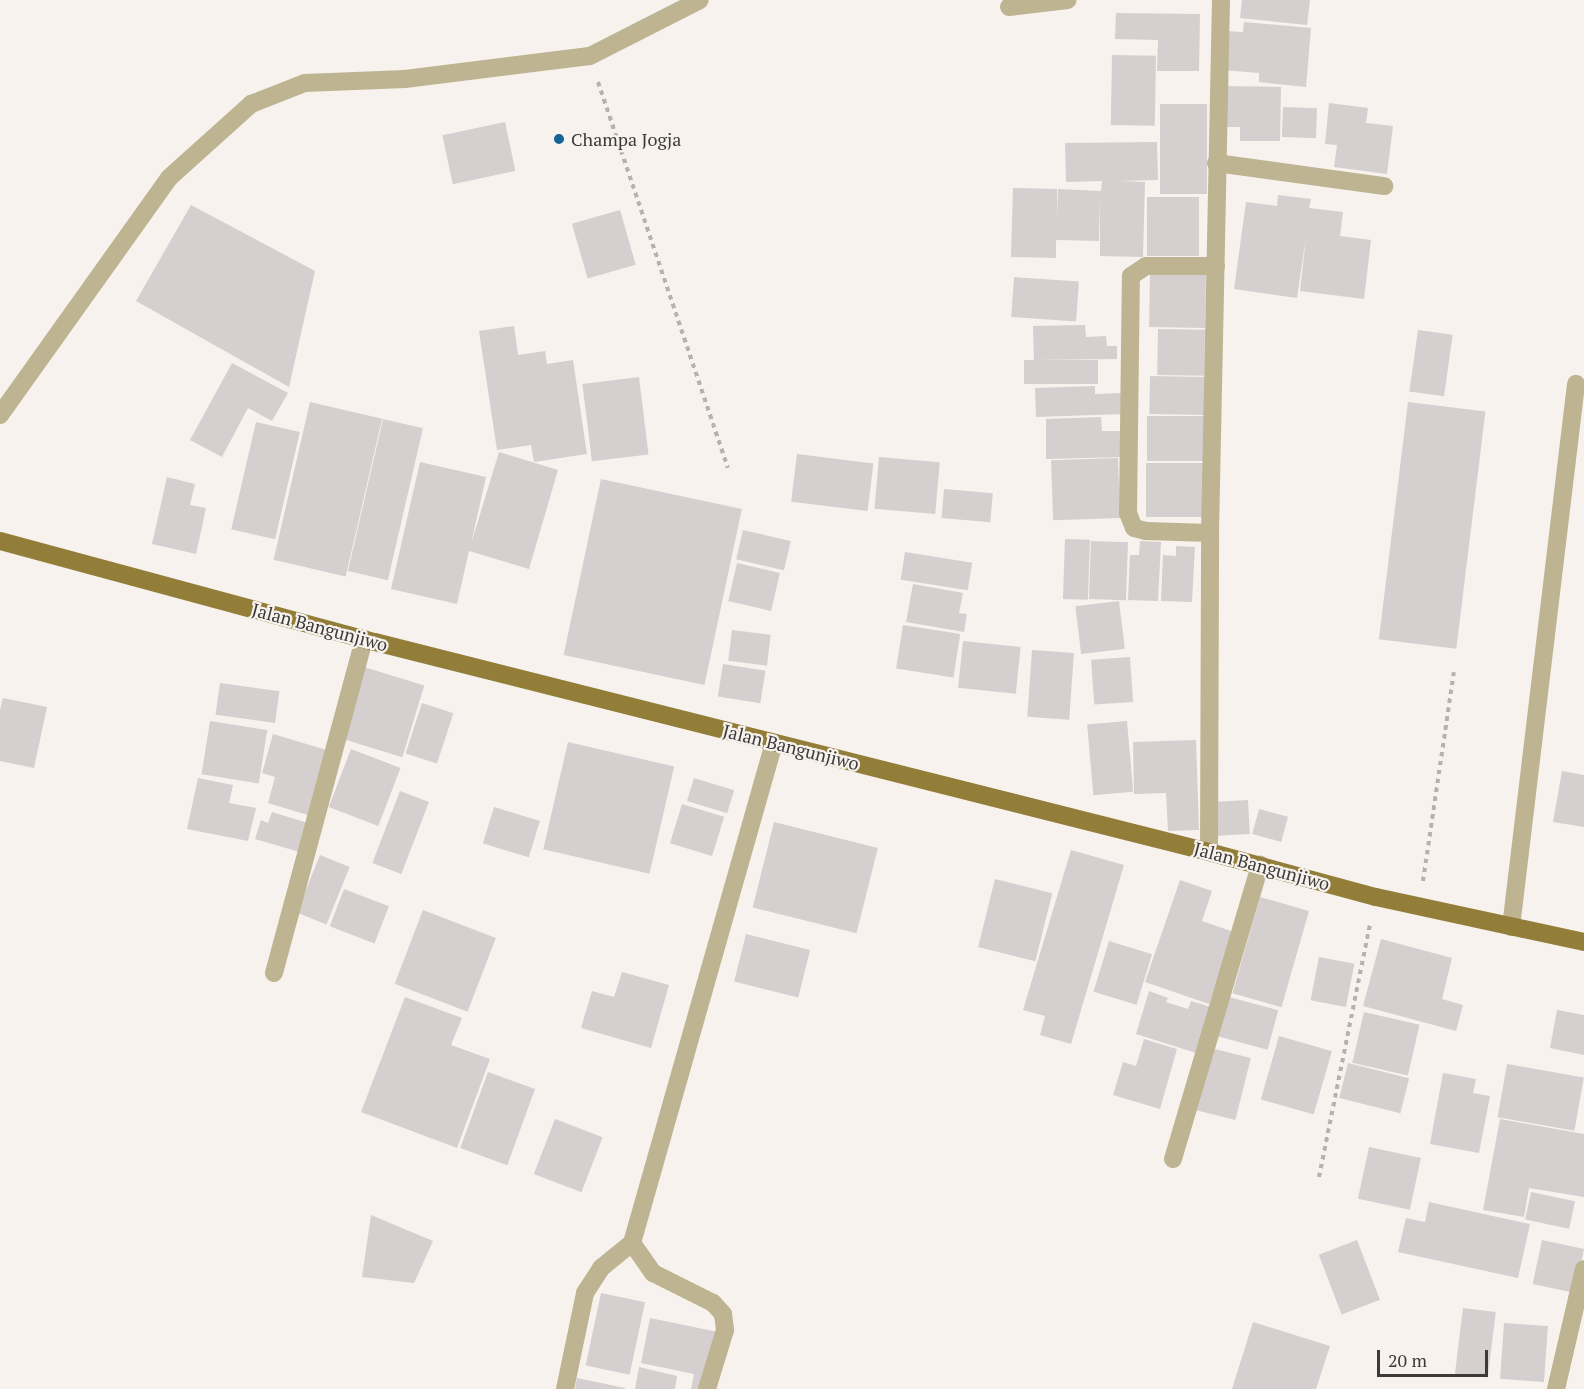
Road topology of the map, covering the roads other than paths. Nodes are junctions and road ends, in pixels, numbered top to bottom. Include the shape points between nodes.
1 (700, 0) edge
2 (1068, 0) edge
3 (1221, 0) edge
4 (1009, 7) dead end
5 (1216, 163) junction
6 (1384, 186) dead end
7 (1216, 266) junction
8 (1576, 384) dead end
9 (0, 415) edge
10 (1210, 533) junction
11 (0, 541) edge
12 (364, 639) junction
13 (774, 743) junction
14 (1209, 852) junction
15 (1260, 865) junction
16 (1511, 927) junction
17 (1584, 942) edge
18 (274, 973) dead end
19 (1173, 1160) dead end
20 (632, 1243) junction
21 (1584, 1269) edge
22 (565, 1389) edge
23 (707, 1389) edge
24 (1556, 1389) edge

1 - 9 street via 590,56 405,79 305,83 251,104 170,177
2 - 4 street
3 - 5 street
5 - 6 street
5 - 7 street
7 - 10 street
7 - 10 street via 1146,266 1131,276 1128,513 1134,528 1146,531
8 - 16 street
10 - 14 street
11 - 12 main road, Jalan Bangunjiwo
12 - 13 main road, Jalan Bangunjiwo
12 - 18 street
13 - 14 main road, Jalan Bangunjiwo
13 - 20 street
14 - 15 main road, Jalan Bangunjiwo
15 - 16 main road, Jalan Bangunjiwo via 1419,908
15 - 19 street
16 - 17 main road, Jalan Bangunjiwo
20 - 22 street via 601,1268 585,1293
20 - 23 street via 653,1273 712,1303 723,1314 725,1330
21 - 24 street

